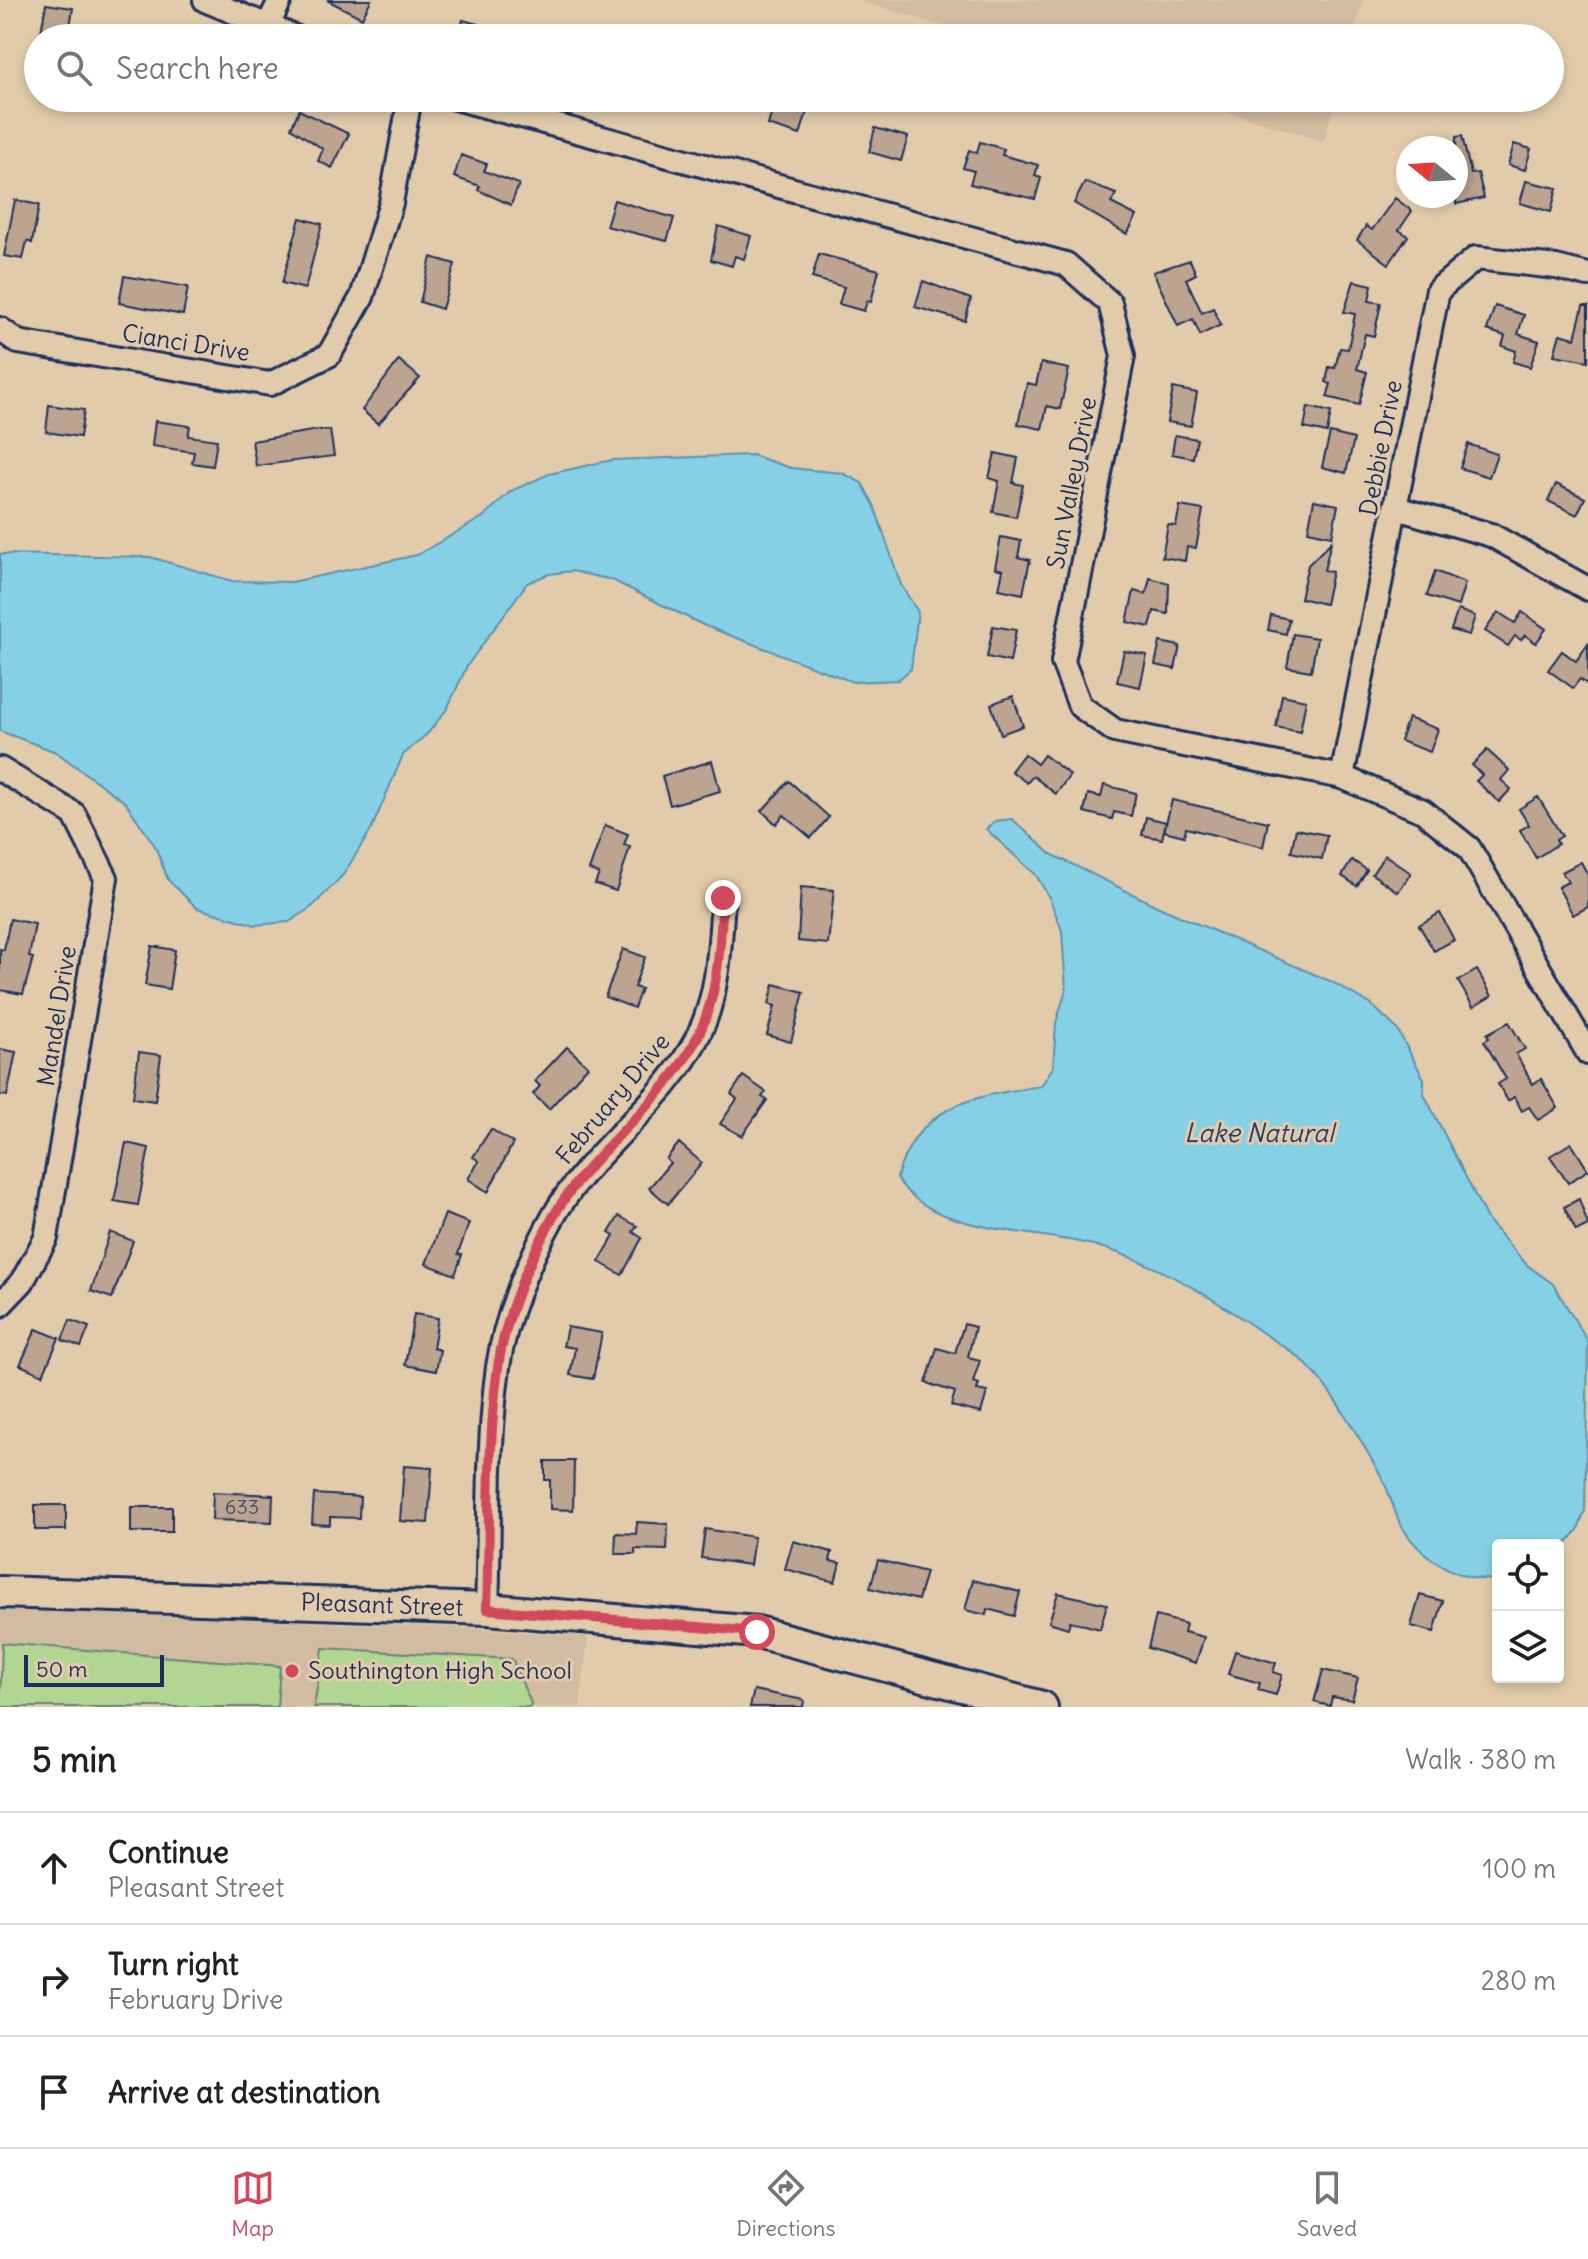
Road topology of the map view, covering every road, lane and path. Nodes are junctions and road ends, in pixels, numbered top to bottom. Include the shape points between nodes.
1 (205, 0) edge
2 (280, 0) edge
3 (263, 24) edge
4 (269, 24) edge
5 (407, 112) edge
6 (507, 112) edge
7 (1588, 275) edge
8 (0, 329) edge
9 (1396, 508) junction
10 (1588, 589) edge
11 (0, 769) edge
12 (1342, 777) junction
13 (723, 898) dead end
14 (1588, 1053) edge
15 (0, 1305) edge
16 (0, 1592) edge
17 (487, 1609) junction
18 (1032, 1706) edge

1 - 3 street
2 - 4 street
5 - 8 street, Cianci Drive via 391,203 362,297 329,355 270,384 18,342
6 - 12 street, Sun Valley Drive via 1066,264 1110,303 1123,356 1063,662 1080,706 1115,731
7 - 9 street, Debbie Drive via 1476,258 1438,290
9 - 10 street via 1491,535
9 - 12 street, Debbie Drive
11 - 15 street, Mandel Drive via 74,814 106,878 46,1238 22,1282
12 - 14 street, Sun Valley Drive via 1423,811 1469,848
13 - 17 street, February Drive via 720,953 699,1034 669,1079 583,1171 553,1218 513,1313 498,1365
16 - 17 street, Pleasant Street
17 - 18 street, Pleasant Street via 757,1632

